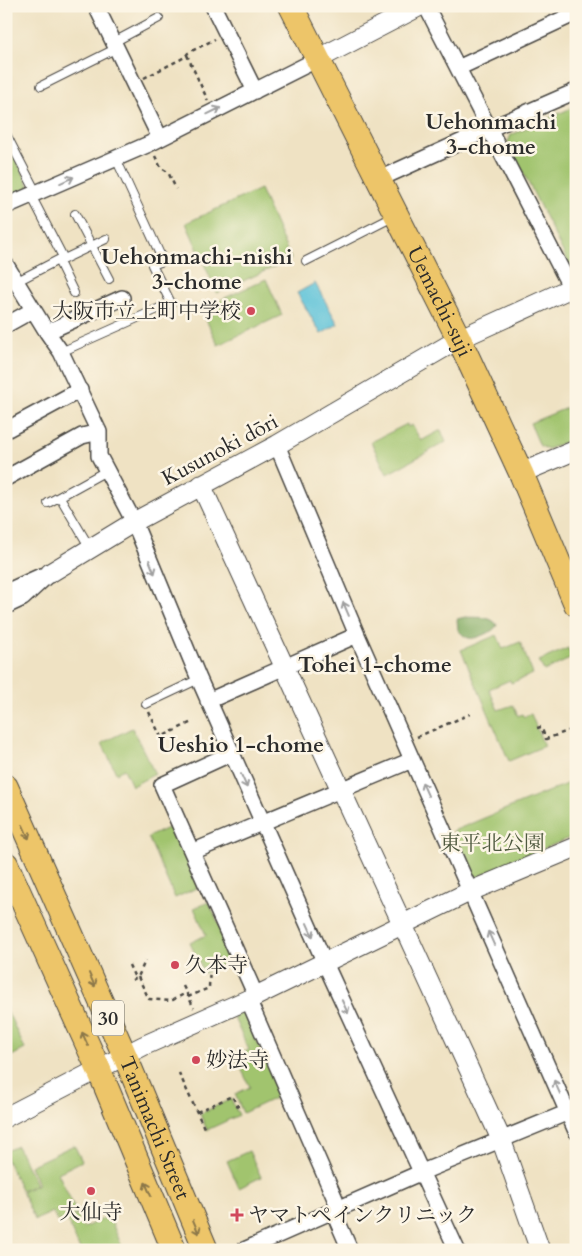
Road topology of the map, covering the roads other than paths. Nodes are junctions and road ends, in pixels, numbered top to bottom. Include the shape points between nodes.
1 (96, 6) edge
2 (213, 6) edge
3 (291, 6) edge
4 (420, 6) edge
5 (426, 6) edge
6 (576, 13) edge
7 (159, 18) dead end
8 (115, 45) junction
9 (318, 59) junction
10 (458, 68) junction
11 (41, 86) dead end
12 (255, 91) junction
13 (576, 91) edge
14 (489, 128) junction
15 (6, 134) edge
16 (154, 141) junction
17 (118, 163) dead end
18 (379, 179) junction
19 (35, 197) junction
20 (7, 205) edge
21 (75, 214) dead end
22 (397, 215) junction
23 (106, 238) dead end
24 (91, 246) junction
25 (61, 260) junction
26 (306, 261) dead end
27 (6, 266) edge
28 (109, 278) dead end
29 (11, 284) edge
30 (574, 290) edge
31 (74, 293) dead end
32 (122, 298) dead end
33 (33, 310) junction
34 (6, 325) edge
35 (46, 332) junction
36 (460, 339) junction
37 (61, 352) junction
38 (80, 390) junction
39 (6, 430) edge
40 (100, 432) junction
41 (277, 445) junction
42 (576, 450) edge
43 (106, 471) junction
44 (521, 473) junction
45 (6, 478) edge
46 (201, 484) junction
47 (60, 497) junction
48 (48, 503) dead end
49 (134, 522) junction
50 (90, 548) junction
51 (50, 573) junction
52 (6, 592) edge
53 (576, 604) edge
54 (6, 606) edge
55 (357, 635) junction
56 (284, 667) junction
57 (199, 679) junction
58 (208, 701) junction
59 (146, 704) road end
60 (232, 753) junction
61 (412, 760) junction
62 (6, 787) edge
63 (340, 790) junction
64 (262, 822) junction
65 (576, 846) edge
66 (192, 852) junction
67 (6, 864) edge
68 (471, 891) junction
69 (402, 926) junction
70 (325, 963) junction
71 (252, 998) junction
72 (125, 1056) junction
73 (98, 1070) junction
74 (572, 1111) edge
75 (6, 1116) edge
76 (576, 1132) edge
77 (501, 1139) junction
78 (422, 1172) junction
79 (336, 1210) junction
80 (174, 1250) edge
81 (206, 1250) edge
82 (244, 1250) edge
83 (350, 1250) edge
84 (457, 1250) edge
85 (540, 1250) edge

1 - 8 street
2 - 12 street
3 - 9 main road, Uemachi-suji
4 - 9 street
5 - 10 street
6 - 10 street
7 - 8 lane
8 - 11 lane
8 - 16 street
9 - 12 street
9 - 18 main road, Uemachi-suji
10 - 14 street
16 -> 12 street
13 - 14 street
14 - 18 street
14 - 30 street
15 - 19 lane
19 -> 16 street
17 - 37 lane via 163,261 152,265 171,303
18 - 22 main road, Uemachi-suji
19 - 20 street
19 - 25 lane
21 - 24 lane
22 - 26 lane
22 - 36 main road, Uemachi-suji
23 - 24 lane
24 - 25 lane
24 - 28 lane
25 - 29 lane
25 - 31 lane
27 - 29 street
29 - 33 street
30 - 36 street, Kusunoki dōri
32 - 35 street
33 - 34 street
33 - 35 street
35 - 37 street
36 - 41 street, Kusunoki dōri
36 - 44 main road, Uemachi-suji
37 - 38 street
38 - 39 street
38 - 40 street
40 - 43 street via 99,456
40 - 45 street via 82,436
41 - 46 street, Kusunoki dōri
55 -> 41 street
42 - 44 street
43 - 47 lane
43 - 49 street
44 - 53 main road, Uemachi-suji
46 - 49 street, Kusunoki dōri
46 - 56 street
47 - 48 lane
47 - 50 lane
49 - 50 street, Kusunoki dōri
49 -> 57 street
50 - 51 street, Kusunoki dōri
51 - 52 street
51 - 54 street, Kusunoki dōri via 23,598
55 - 56 street
55 - 61 street
56 - 58 street
56 - 63 street
57 - 58 street
57 - 59 lane
58 - 60 street
60 -> 64 street
60 - 66 street via 162,785
61 - 63 street
68 -> 61 street
62 -> 72 main road, Tanimachi Street / 30
63 - 64 street
63 - 69 street
64 - 66 street
64 -> 70 street
65 - 68 street
66 - 71 street
73 -> 67 main road, Tanimachi Street / 30
68 - 69 street
74 -> 68 street
69 - 70 street
69 - 77 street
70 - 71 street
70 -> 78 street
71 - 72 street
71 - 79 street
72 - 73 street
72 -> 81 main road, Tanimachi Street / 30
73 - 75 street
80 -> 73 main road, Tanimachi Street / 30
74 - 76 street
74 - 77 street
77 - 78 street
77 - 85 street
78 - 79 street
78 - 84 street
79 - 82 street
79 - 83 street

